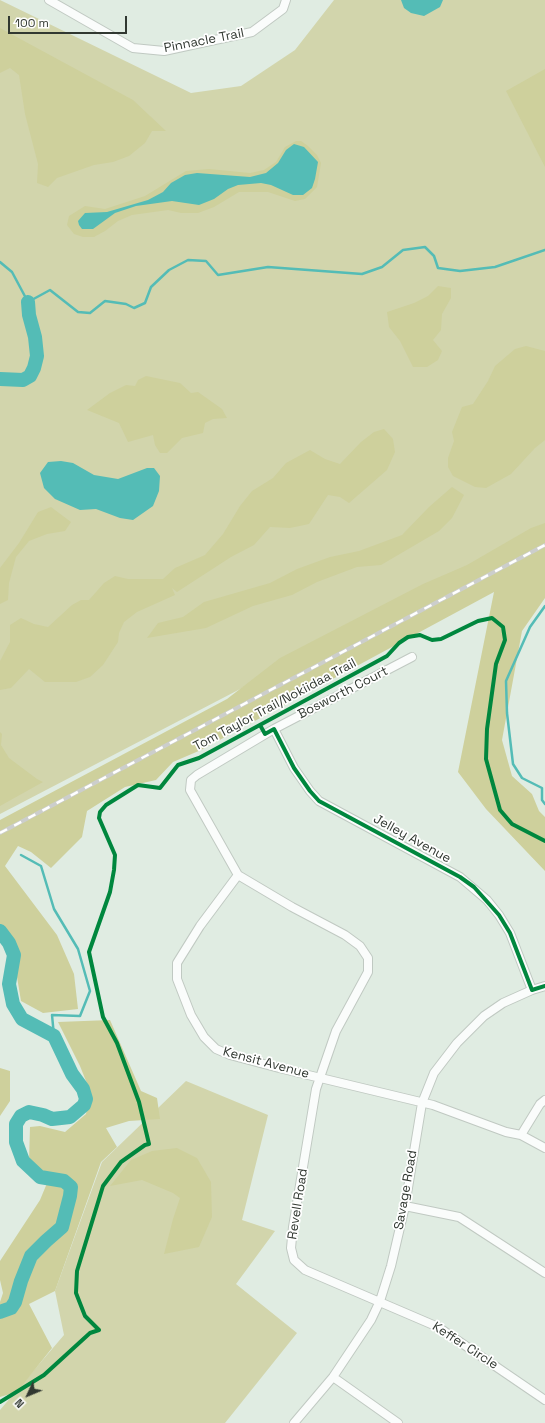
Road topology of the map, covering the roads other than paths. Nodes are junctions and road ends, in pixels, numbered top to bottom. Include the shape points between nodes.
1 (49, 0) edge
2 (286, 0) edge
3 (412, 657) dead end
4 (274, 728) junction
5 (238, 875) junction
6 (545, 986) edge
7 (532, 990) junction
8 (320, 1078) junction
9 (545, 1100) edge
10 (422, 1103) junction
11 (522, 1135) junction
12 (545, 1148) edge
13 (405, 1206) junction
14 (545, 1273) edge
15 (380, 1301) junction
16 (333, 1377) junction
17 (545, 1400) edge
18 (294, 1423) edge
19 (398, 1423) edge

1 - 2 street, Pinnacle Trail via 133,48 164,51 252,32 283,8
3 - 4 street, Bosworth Court
4 - 5 street via 191,780 190,790 193,797
4 - 7 street, Jelley Avenue via 294,768 319,801 460,876 487,900 510,933
5 - 8 street via 345,936 360,946 368,958 368,972 336,1031
5 - 8 street, Kensit Avenue via 200,926 177,963 177,979 182,994 204,1037 216,1049 230,1055
6 - 7 street, Savage Road
7 - 10 street, Savage Road via 503,1003 484,1016 469,1031 434,1074
8 - 10 street, Kensit Avenue
8 - 15 street, Revell Road via 293,1227 294,1260 305,1270
9 - 11 street
10 - 11 street, Kensit Avenue via 506,1132
10 - 13 street, Savage Road
11 - 12 street, Kensit Avenue
13 - 14 street via 459,1217
13 - 15 street, Savage Road
15 - 16 street, Savage Road via 371,1320
15 - 17 street, Keffer Circle via 438,1326
16 - 18 street, Savage Road
16 - 19 street

